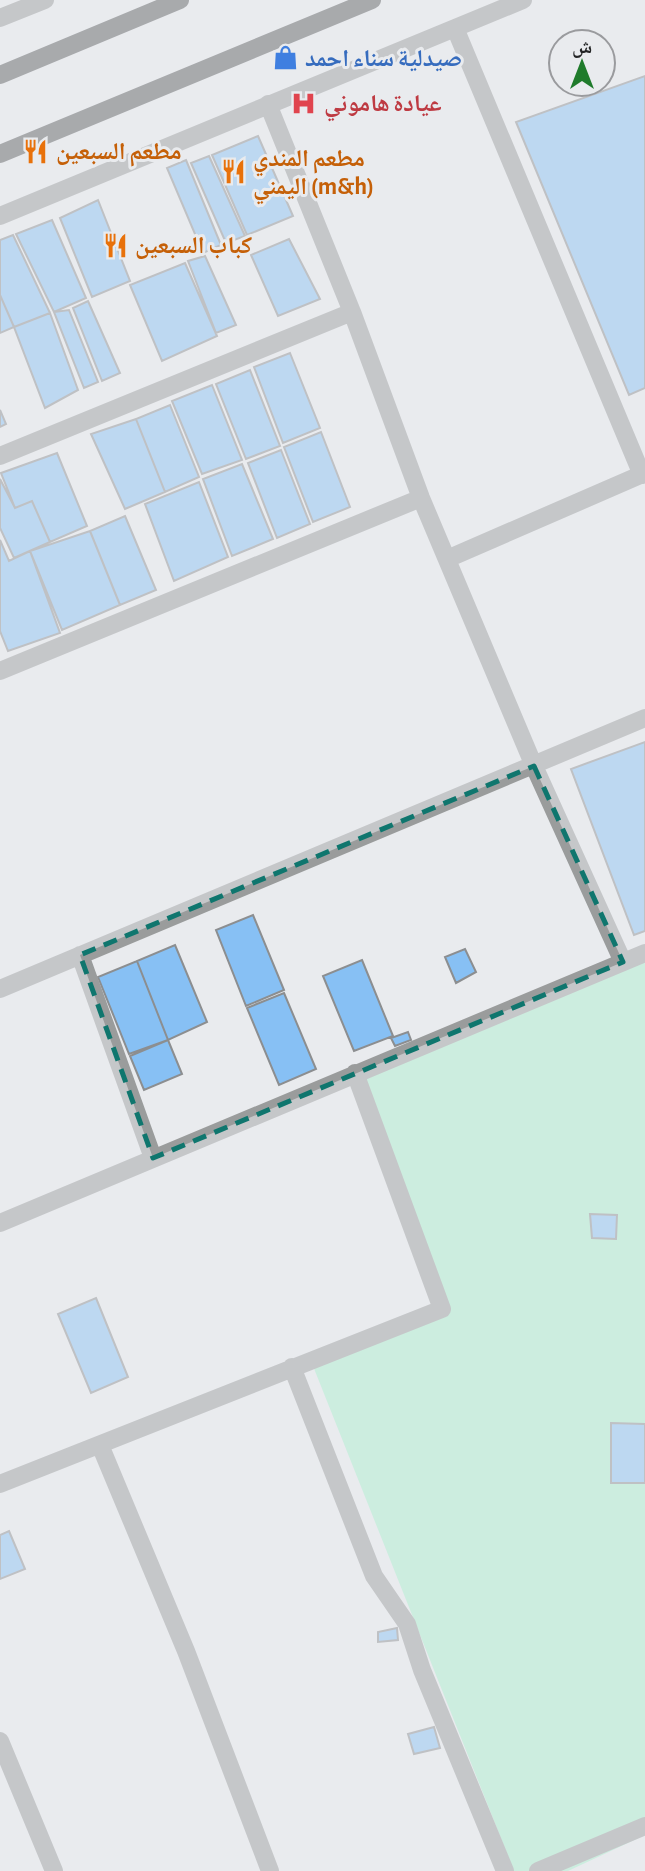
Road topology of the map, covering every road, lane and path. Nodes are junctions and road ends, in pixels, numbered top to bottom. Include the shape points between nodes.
1 (45, 0) edge
2 (180, 0) edge
3 (373, 0) edge
4 (523, 0) edge
5 (0, 18) edge
6 (455, 28) junction
7 (0, 75) edge
8 (268, 104) junction
9 (0, 154) edge
10 (0, 216) edge
11 (352, 312) junction
12 (0, 456) edge
13 (643, 474) edge
14 (421, 498) junction
15 (447, 559) junction
16 (0, 671) edge
17 (645, 718) edge
18 (534, 766) junction
19 (645, 953) edge
20 (80, 955) junction
21 (623, 962) junction
22 (0, 989) edge
23 (355, 1073) junction
24 (153, 1158) junction
25 (0, 1223) edge
26 (292, 1367) junction
27 (100, 1445) junction
28 (0, 1484) edge
29 (0, 1741) edge
30 (645, 1826) edge
31 (54, 1871) edge
32 (270, 1871) edge
33 (505, 1871) edge
34 (538, 1871) edge

1 - 5 street
2 - 7 main road
3 - 9 main road
4 - 6 street
6 - 8 street
6 - 13 street
8 - 10 street
8 - 11 street
11 - 12 street
11 - 14 street
13 - 15 street
14 - 15 street
14 - 16 street
15 - 18 street
17 - 18 street
18 - 20 street
18 - 21 street
19 - 21 street
20 - 22 street
20 - 24 street
21 - 23 street
23 - 24 street
23 - 26 street via 442,1308
24 - 25 street
26 - 27 street
26 - 33 street via 374,1576 407,1624
27 - 28 street
27 - 32 street via 186,1651
29 - 31 street
30 - 34 street

